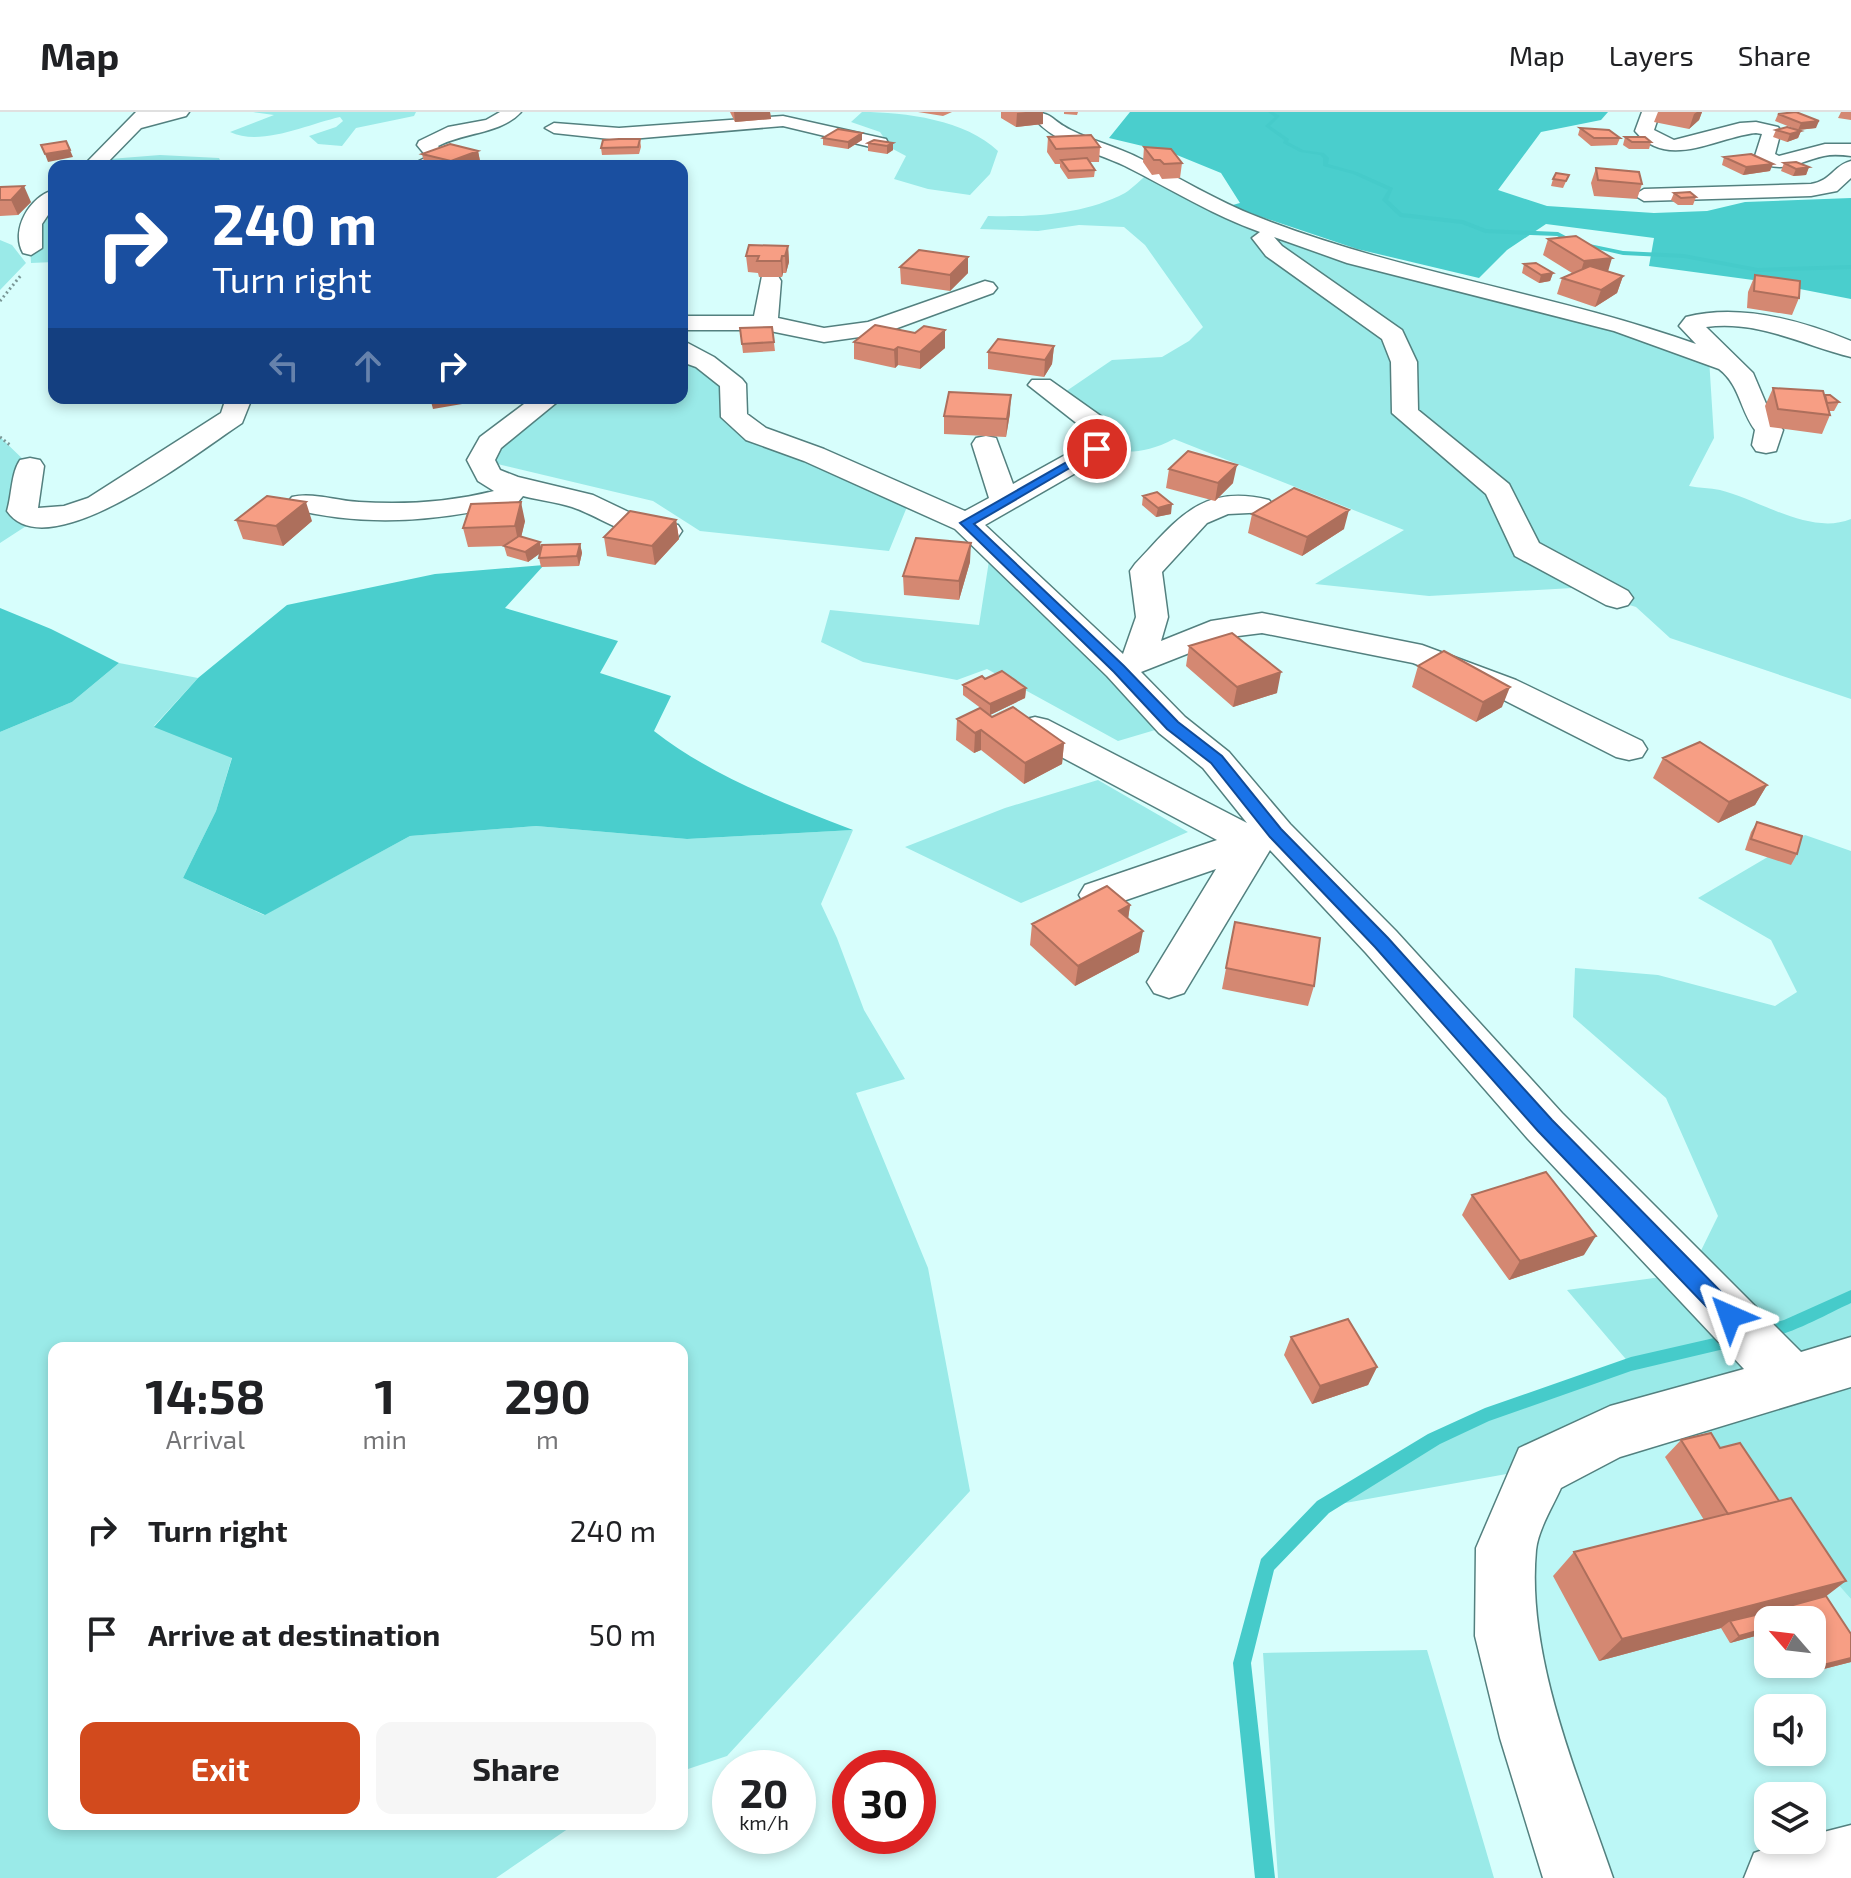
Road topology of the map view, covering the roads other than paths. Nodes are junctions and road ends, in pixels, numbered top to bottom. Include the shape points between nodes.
1 (180, 112) edge
2 (512, 112) edge
3 (851, 112) edge
4 (1651, 112) edge
5 (1038, 114) edge
6 (469, 120) edge
7 (552, 120) edge
8 (716, 121) dead end
9 (131, 122) edge
10 (676, 128) junction
11 (600, 133) junction
12 (1652, 140) junction
13 (1079, 141) junction
14 (1630, 141) edge
15 (617, 144) edge
16 (1851, 150) edge
17 (1056, 151) edge
18 (566, 152) dead end
19 (98, 160) edge
20 (436, 160) edge
21 (1851, 167) edge
22 (1183, 181) edge
23 (1644, 195) edge
24 (48, 201) edge
25 (1212, 206) junction
26 (1251, 222) junction
27 (3, 232) dead end
28 (770, 281) edge
29 (985, 288) dead end
30 (1668, 311) dead end
31 (1694, 322) junction
32 (765, 323) junction
33 (688, 344) edge
34 (1849, 348) edge
35 (688, 349) edge
36 (1728, 364) junction
37 (1041, 385) dead end
38 (237, 404) edge
39 (541, 404) edge
40 (986, 444) dead end
41 (1766, 445) dead end
42 (30, 466) dead end
43 (515, 499) junction
44 (302, 503) edge
45 (1005, 503) junction
46 (1259, 506) edge
47 (945, 525) junction
48 (667, 531) edge
49 (1617, 598) dead end
50 (1128, 666) junction
51 (1035, 728) edge
52 (1629, 749) dead end
53 (1264, 838) junction
54 (1100, 895) edge
55 (1169, 982) dead end
56 (1851, 1362) edge
57 (1780, 1369) junction
58 (1851, 1860) edge
59 (1578, 1878) edge
60 (1779, 1878) edge

1 - 9 street
2 - 6 street via 491,125
3 - 10 street via 846,123 877,137 882,145 783,121
4 - 12 street via 1644,131
5 - 13 street
6 - 20 street via 426,145
7 - 11 street
7 - 18 street via 570,141
8 - 10 street
9 - 19 street
10 - 11 street
11 - 15 street
12 - 14 street
12 - 16 street via 1696,144 1747,126 1763,127 1772,131 1765,156 1774,165 1827,150
13 - 17 street
13 - 25 street via 1132,162
21 - 23 street via 1830,187 1811,190
22 - 25 street
24 - 27 street via 29,225 31,248
25 - 26 street
26 - 36 street via 1355,258 1620,312
26 - 49 street via 1274,251 1393,335 1404,362 1405,413 1499,490 1526,549
28 - 32 street
29 - 32 street via 872,329 824,335
30 - 31 street
31 - 34 street via 1764,324
31 - 36 street via 1691,326 1723,353
32 - 33 street
35 - 47 street via 733,384 734,417 756,434 814,455
36 - 41 street via 1744,374 1754,409 1769,430
37 - 45 street via 1095,425 1101,437 1097,449
38 - 42 street via 233,417 179,454 98,504 69,514 37,519 22,511
39 - 43 street via 490,443 481,460 488,475
40 - 45 street
43 - 44 street via 449,510 358,513
43 - 48 street via 583,501 631,525
45 - 47 street
46 - 50 street via 1224,505 1196,517 1146,571 1152,617
47 - 50 street
50 - 52 street via 1223,628 1262,623 1422,655 1504,687
50 - 53 street via 1172,725 1216,760
51 - 53 street
53 - 54 street
53 - 55 street
53 - 57 street via 1381,942 1545,1126
56 - 57 street
57 - 59 street via 1686,1413 1610,1433 1540,1468 1506,1548 1507,1636
58 - 60 street

